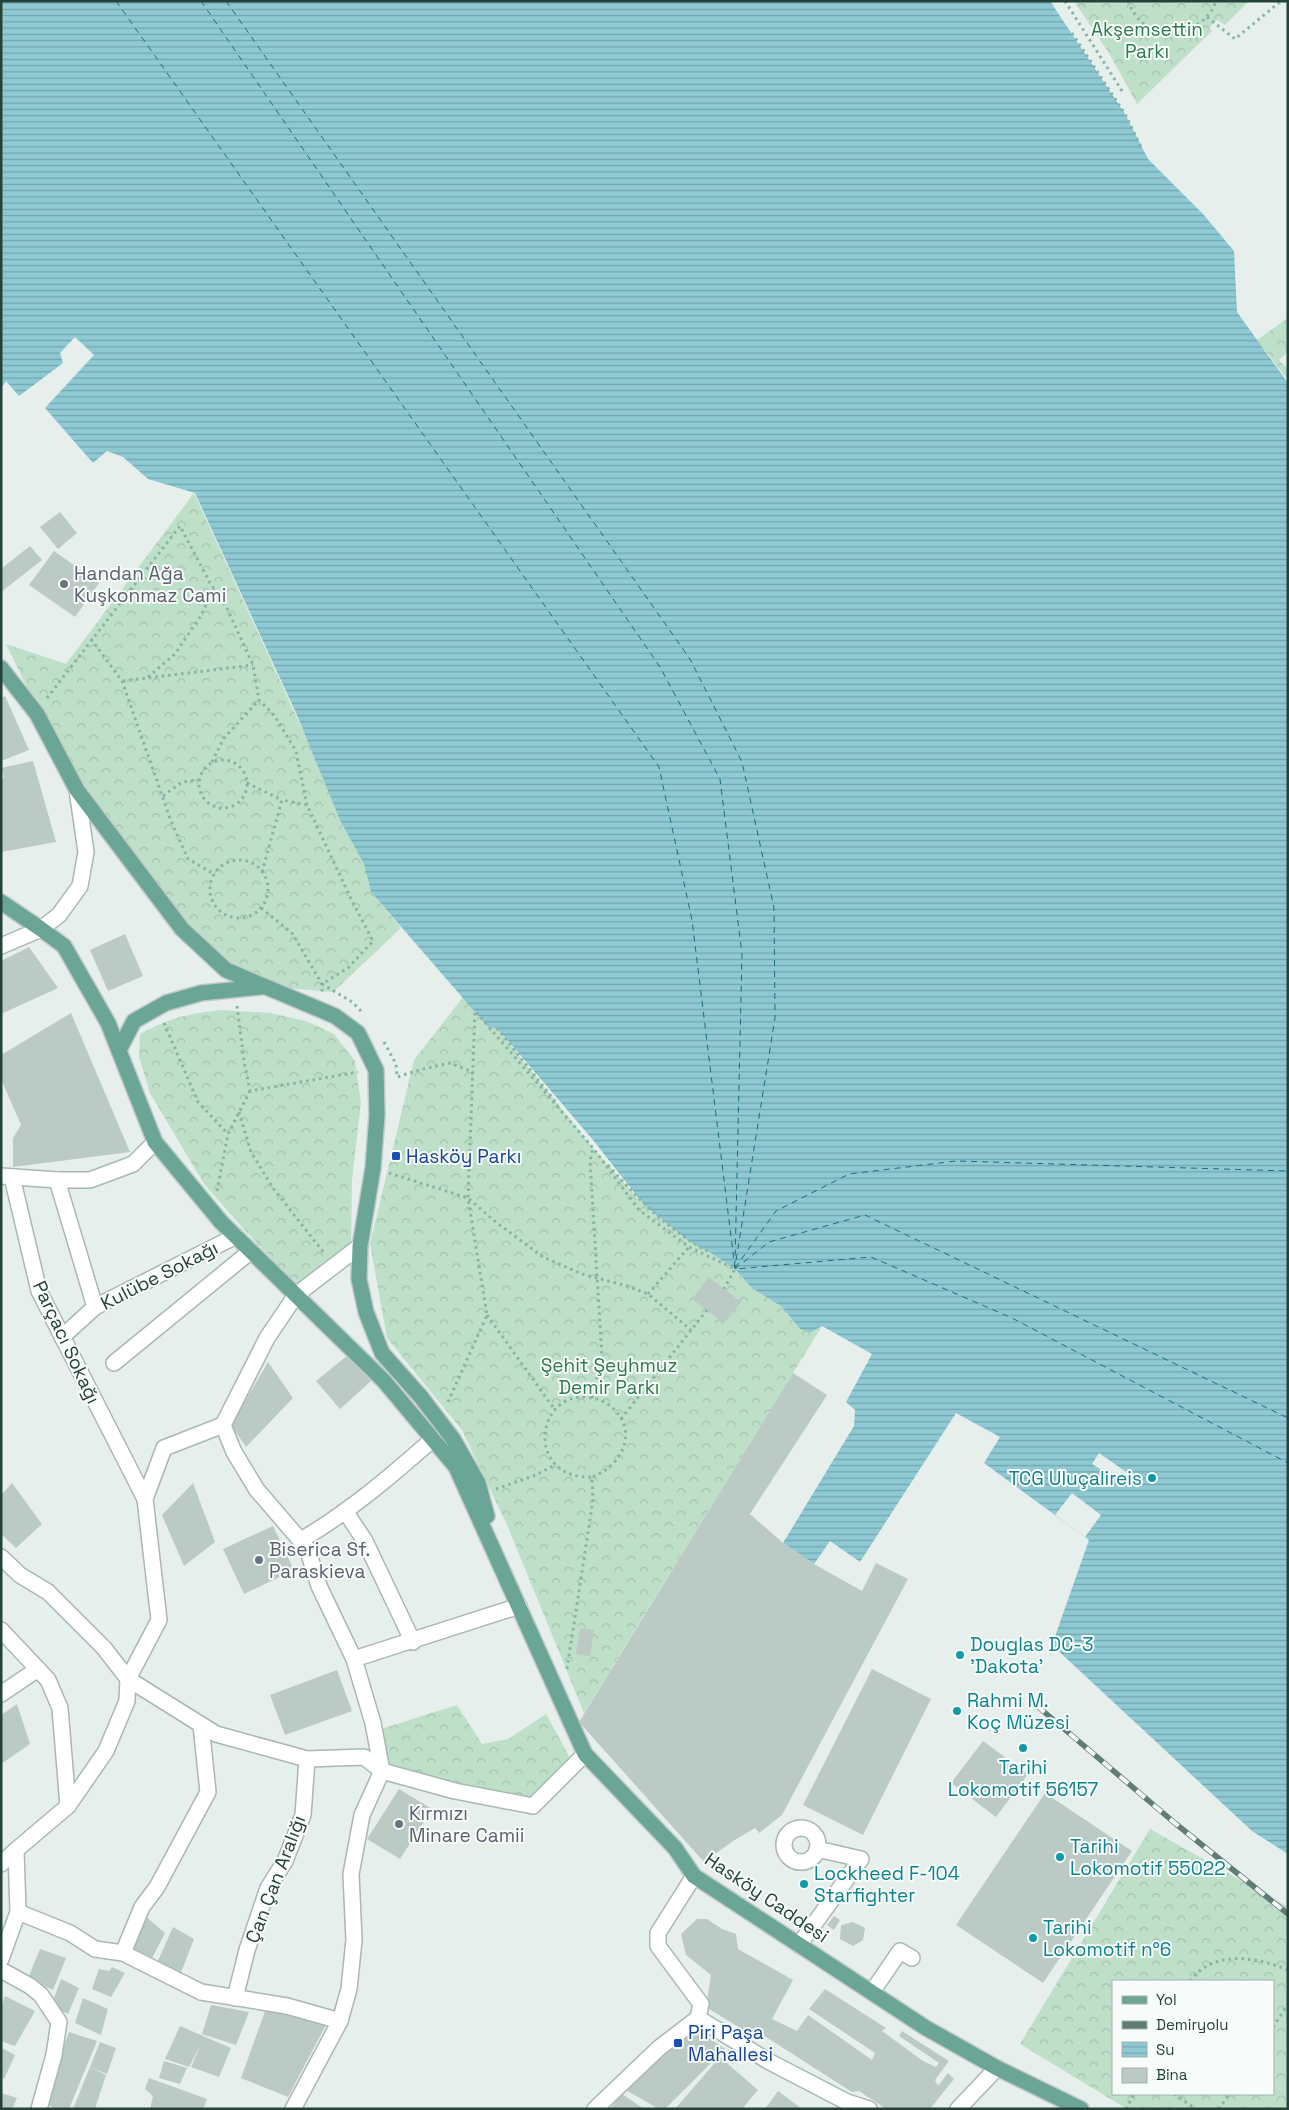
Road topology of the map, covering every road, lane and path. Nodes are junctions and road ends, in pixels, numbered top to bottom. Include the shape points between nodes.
1 (1065, 1) edge
2 (1128, 1) edge
3 (1216, 1) edge
4 (1281, 1) edge
5 (1207, 16) junction
6 (1072, 33) dead end
7 (1124, 94) dead end
8 (1142, 149) dead end
9 (214, 589) junction
10 (91, 639) junction
11 (254, 665) junction
12 (1, 668) edge
13 (146, 678) junction
14 (122, 681) junction
15 (259, 700) junction
16 (37, 714) junction
17 (212, 762) junction
18 (199, 780) junction
19 (247, 783) junction
20 (77, 790) junction
21 (163, 796) junction
22 (282, 800) junction
23 (307, 805) junction
24 (262, 872) junction
25 (214, 874) junction
26 (1, 902) edge
27 (261, 908) junction
28 (41, 928) junction
29 (1, 946) edge
30 (322, 984) junction
31 (262, 986) junction
32 (235, 989) junction
33 (158, 1007) junction
34 (322, 1010) junction
35 (365, 1016) dead end
36 (497, 1028) dead end
37 (382, 1038) dead end
38 (119, 1050) junction
39 (376, 1070) junction
40 (473, 1072) junction
41 (250, 1091) junction
42 (239, 1112) junction
43 (228, 1134) junction
44 (155, 1142) junction
45 (593, 1148) junction
46 (373, 1168) junction
47 (7, 1176) edge
48 (57, 1180) junction
49 (468, 1198) junction
50 (214, 1212) junction
51 (236, 1236) junction
52 (360, 1246) junction
53 (689, 1247) junction
54 (251, 1251) junction
55 (711, 1253) dead end
56 (335, 1266) junction
57 (598, 1278) junction
58 (724, 1289) dead end
59 (648, 1294) junction
60 (296, 1295) junction
61 (95, 1307) junction
62 (707, 1310) dead end
63 (488, 1316) junction
64 (692, 1330) junction
65 (62, 1337) junction
66 (114, 1363) dead end
67 (592, 1398) junction
68 (555, 1410) junction
69 (621, 1419) junction
70 (439, 1421) junction
71 (222, 1425) junction
72 (433, 1439) junction
73 (555, 1465) junction
74 (592, 1477) junction
75 (481, 1495) junction
76 (145, 1499) junction
77 (345, 1511) junction
78 (301, 1540) junction
79 (1, 1557) edge
80 (503, 1570) junction
81 (519, 1606) junction
82 (1, 1630) edge
83 (413, 1642) junction
84 (354, 1659) junction
85 (38, 1669) junction
86 (566, 1673) dead end
87 (128, 1679) junction
88 (1, 1694) edge
89 (201, 1725) junction
90 (586, 1754) junction
91 (307, 1759) junction
92 (382, 1771) junction
93 (68, 1806) junction
94 (817, 1849) dead end
95 (16, 1850) junction
96 (1, 1864) edge
97 (694, 1876) junction
98 (18, 1912) junction
99 (799, 1945) junction
100 (124, 1953) junction
101 (912, 1958) dead end
102 (1, 1959) edge
103 (1, 1970) edge
104 (1288, 1970) edge
105 (1191, 1980) edge
106 (872, 1992) junction
107 (235, 1998) junction
108 (1288, 2004) edge
109 (698, 2018) junction
110 (340, 2021) junction
111 (1274, 2025) edge
112 (997, 2068) junction
113 (1133, 2095) edge
114 (1175, 2095) edge
115 (1228, 2095) edge
116 (1071, 2106) edge
117 (39, 2109) edge
118 (294, 2109) edge
119 (595, 2109) edge
120 (869, 2109) edge
121 (958, 2109) edge
122 (1126, 2109) edge
123 (1196, 2109) edge
124 (1219, 2109) edge

1 - 7 path
2 - 5 path via 1144,24 1163,31 1184,31 1197,26
3 - 5 path
4 - 5 path via 1236,39
6 - 8 path via 1125,114
9 - 10 path via 180,526
9 - 11 path via 227,608
9 - 13 path via 175,654
10 - 14 path
10 - 16 path
11 - 13 path
11 - 15 path
12 - 16 main road
13 - 14 path
14 - 21 path
15 - 17 path via 224,738
15 - 23 path via 274,715 296,751
16 - 20 main road
17 - 18 path via 206,766
17 - 19 path via 235,763
18 - 19 path via 206,802 220,808 236,804 242,798
18 - 21 path via 182,782
19 - 22 path
20 - 28 street via 86,852 80,886 59,915
20 - 31 main road via 182,929 226,970
21 - 25 path via 188,858
22 - 23 path
22 - 24 path
23 - 30 path via 373,941 348,968
24 - 25 path via 256,865 238,860 228,862
24 - 27 path via 268,890
25 - 27 path via 210,893 213,902 226,915 245,918
26 - 28 main road
27 - 30 path via 292,933
28 - 29 street
28 - 38 main road via 64,946 108,1022
30 - 34 path
30 - 35 path via 352,1002
31 - 32 main road
31 - 34 main road
32 - 33 main road via 201,993
32 - 41 path
33 - 38 main road via 134,1020
33 - 43 path via 198,1102
34 - 39 main road via 358,1033
36 - 45 path
37 - 40 path via 396,1064 397,1077 450,1063
38 - 44 main road
39 - 41 path
39 - 46 main road
40 - 45 path via 475,1011
40 - 49 path
41 - 42 path
42 - 43 path
42 - 56 path via 251,1152 273,1188
43 - 50 path
44 - 48 street via 134,1164 90,1180
44 - 50 main road
45 - 53 path via 639,1210
45 - 55 path via 644,1205 691,1243
45 - 57 path via 590,1161
46 - 49 path
46 - 52 main road
47 - 48 street
47 - 65 street, Parçacı Sokağı via 39,1291
48 - 61 street
49 - 57 path via 543,1257
49 - 63 path
50 - 51 main road
51 - 54 main road
51 - 61 street, Kulübe Sokağı
52 - 56 street
52 - 70 main road via 360,1279 366,1312 382,1353
53 - 58 path via 735,1269
53 - 59 path
54 - 60 main road
54 - 66 street
56 - 60 street
57 - 59 path
57 - 67 path via 602,1357
59 - 64 path
60 - 71 street via 266,1338
60 - 72 main road via 384,1381
61 - 65 street, Kulübe Sokağı
62 - 64 path
63 - 68 path
63 - 70 path
64 - 69 path
65 - 76 street, Parçacı Sokağı
67 - 68 path via 571,1399
67 - 69 path via 610,1406
68 - 73 path via 545,1430 545,1443
69 - 74 path via 625,1436 621,1456 614,1465
70 - 75 main road via 453,1439
71 - 76 street via 164,1448
71 - 78 street via 257,1490
72 - 77 street
72 - 80 main road via 456,1467
73 - 74 path via 568,1474
73 - 75 path via 536,1476
74 - 86 path via 593,1500
75 - 80 main road
76 - 87 street via 159,1620
77 - 78 street
77 - 83 street via 365,1541
78 - 84 street
79 - 87 street via 20,1575 48,1592 104,1648
80 - 81 main road, Hasköy Caddesi
81 - 83 street
81 - 90 main road, Hasköy Caddesi
82 - 85 street
83 - 84 street
84 - 92 street via 373,1722
85 - 88 street
85 - 93 street via 48,1680 60,1708
87 - 89 street
87 - 93 street via 127,1701 106,1751
89 - 91 street via 216,1734
89 - 100 street via 208,1792 157,1887 142,1907
90 - 92 street via 533,1806 455,1791
90 - 97 main road, Hasköy Caddesi via 675,1848
91 - 92 street via 364,1757
91 - 107 street, Çan Çan Aralığı via 303,1815 286,1861 268,1888
92 - 110 street via 362,1815 352,1874 354,1940 349,1989
93 - 95 street
94 - 99 street via 861,1859
95 - 96 street
95 - 98 street
97 - 99 main road, Hasköy Caddesi
97 - 109 street via 658,1933 658,1946 702,2004
98 - 100 street via 70,1933 95,1949
98 - 102 street
99 - 106 main road, Hasköy Caddesi
100 - 107 street via 201,1992
101 - 106 street via 900,1951
103 - 117 street via 41,1995 59,2022 54,2055
104 - 105 path via 1243,1958 1226,1959 1204,1968
106 - 112 main road, Hasköy Caddesi via 926,2028
107 - 110 street via 287,2006
108 - 111 path
109 - 119 street via 659,2048
109 - 120 street via 768,2060 847,2102
110 - 118 street
112 - 116 main road, Hasköy Caddesi
112 - 121 street
113 - 122 path
114 - 123 path
115 - 124 path

